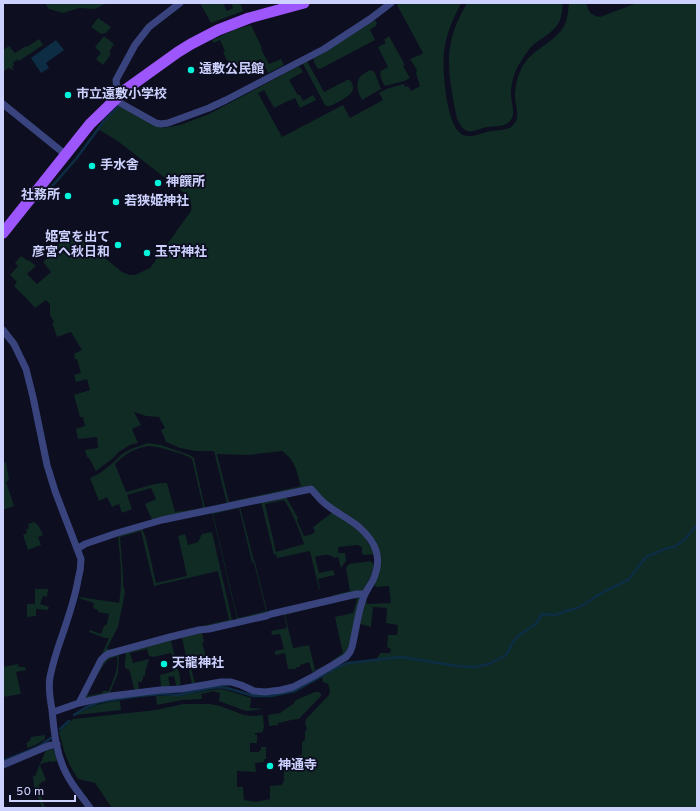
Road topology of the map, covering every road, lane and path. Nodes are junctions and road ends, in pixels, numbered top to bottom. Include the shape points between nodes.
1 (180, 3) edge
2 (304, 3) edge
3 (391, 3) edge
4 (115, 100) junction
5 (3, 104) edge
6 (66, 155) junction
7 (3, 233) edge
8 (3, 330) edge
9 (77, 549) junction
10 (365, 594) junction
11 (79, 703) junction
12 (52, 711) junction
13 (57, 744) junction
14 (3, 765) edge
15 (90, 808) edge

1 - 4 street via 149,27 135,44 116,80
2 - 4 main road via 233,24 204,37 166,60
3 - 4 street via 324,49 221,103 188,117 168,123 156,123
4 - 6 main road via 90,124
5 - 6 street
6 - 7 main road
8 - 9 street via 14,344 26,369 54,491
9 - 10 street via 117,533 162,520 312,489 321,500 358,526 374,544 378,556 377,570
9 - 12 street via 81,564 76,592 50,678
10 - 11 street via 184,633 108,654 101,660
10 - 11 street via 350,652 346,657 293,687 254,692 241,685 221,682 111,696
11 - 12 street
12 - 13 street
13 - 14 street
13 - 15 street via 72,784

